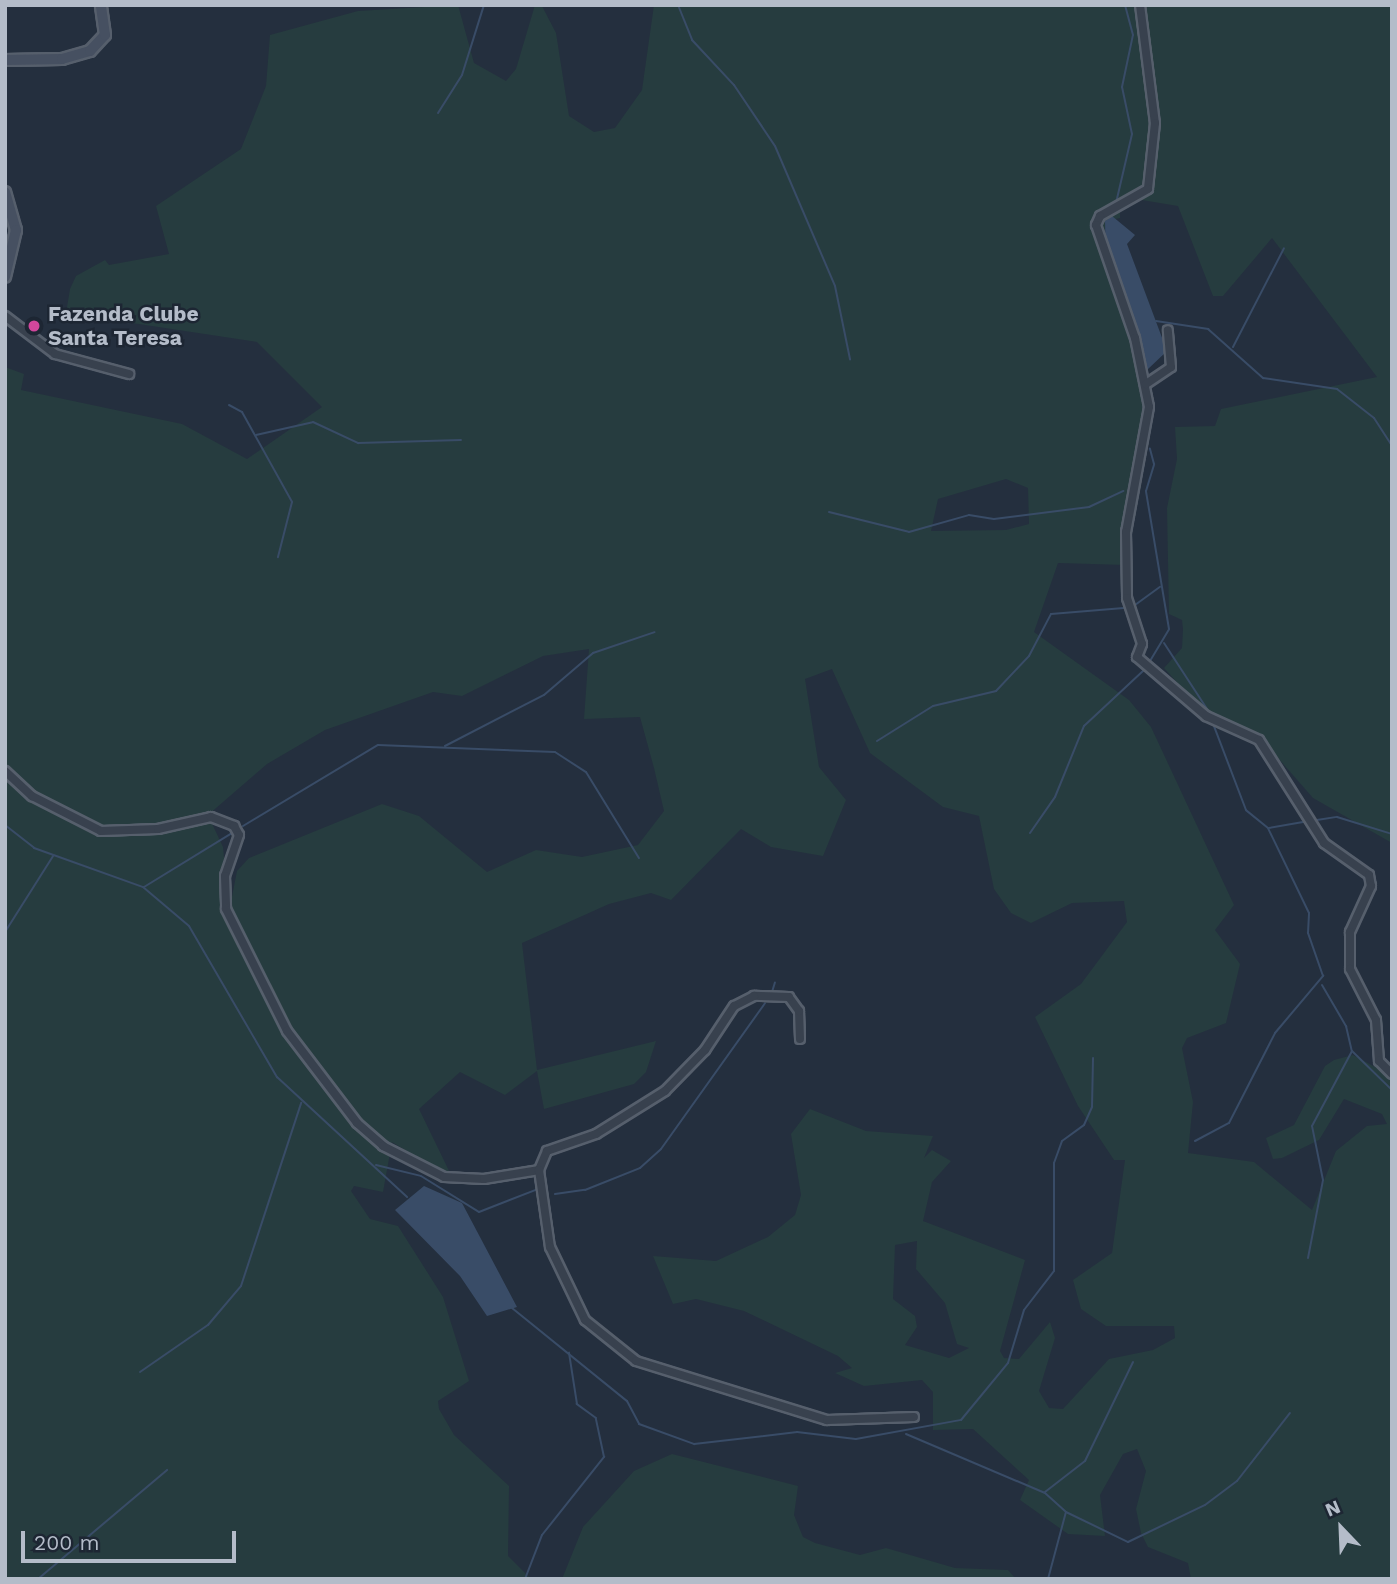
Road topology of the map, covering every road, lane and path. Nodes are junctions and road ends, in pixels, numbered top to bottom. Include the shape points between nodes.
1 (101, 5) edge
2 (1140, 5) edge
3 (5, 60) edge
4 (5, 192) edge
5 (5, 277) edge
6 (5, 316) edge
7 (1168, 330) dead end
8 (128, 374) dead end
9 (1146, 384) junction
10 (5, 771) edge
11 (800, 1039) dead end
12 (1392, 1074) edge
13 (539, 1170) junction
14 (914, 1417) dead end

1 - 3 street via 105,35 90,51 62,59
2 - 9 street via 1155,123 1148,189 1100,216 1096,225
4 - 5 street via 16,230
6 - 8 street via 55,354
7 - 9 street via 1171,367
9 - 12 street via 1146,442 1128,494 1126,532 1128,598 1142,644 1138,659 1206,716 1259,740 1324,843 1369,875 1371,886 1349,932 1350,969 1376,1020 1379,1061
10 - 13 street via 32,796 101,831 158,829 211,817 234,825 239,835 225,876 226,909 287,1031 357,1123 383,1146 444,1177 484,1179
11 - 13 street via 799,1011 789,997 763,993 743,1000 665,1091 596,1134 547,1151
13 - 14 street via 553,1255 585,1320 618,1349 667,1374 827,1420

